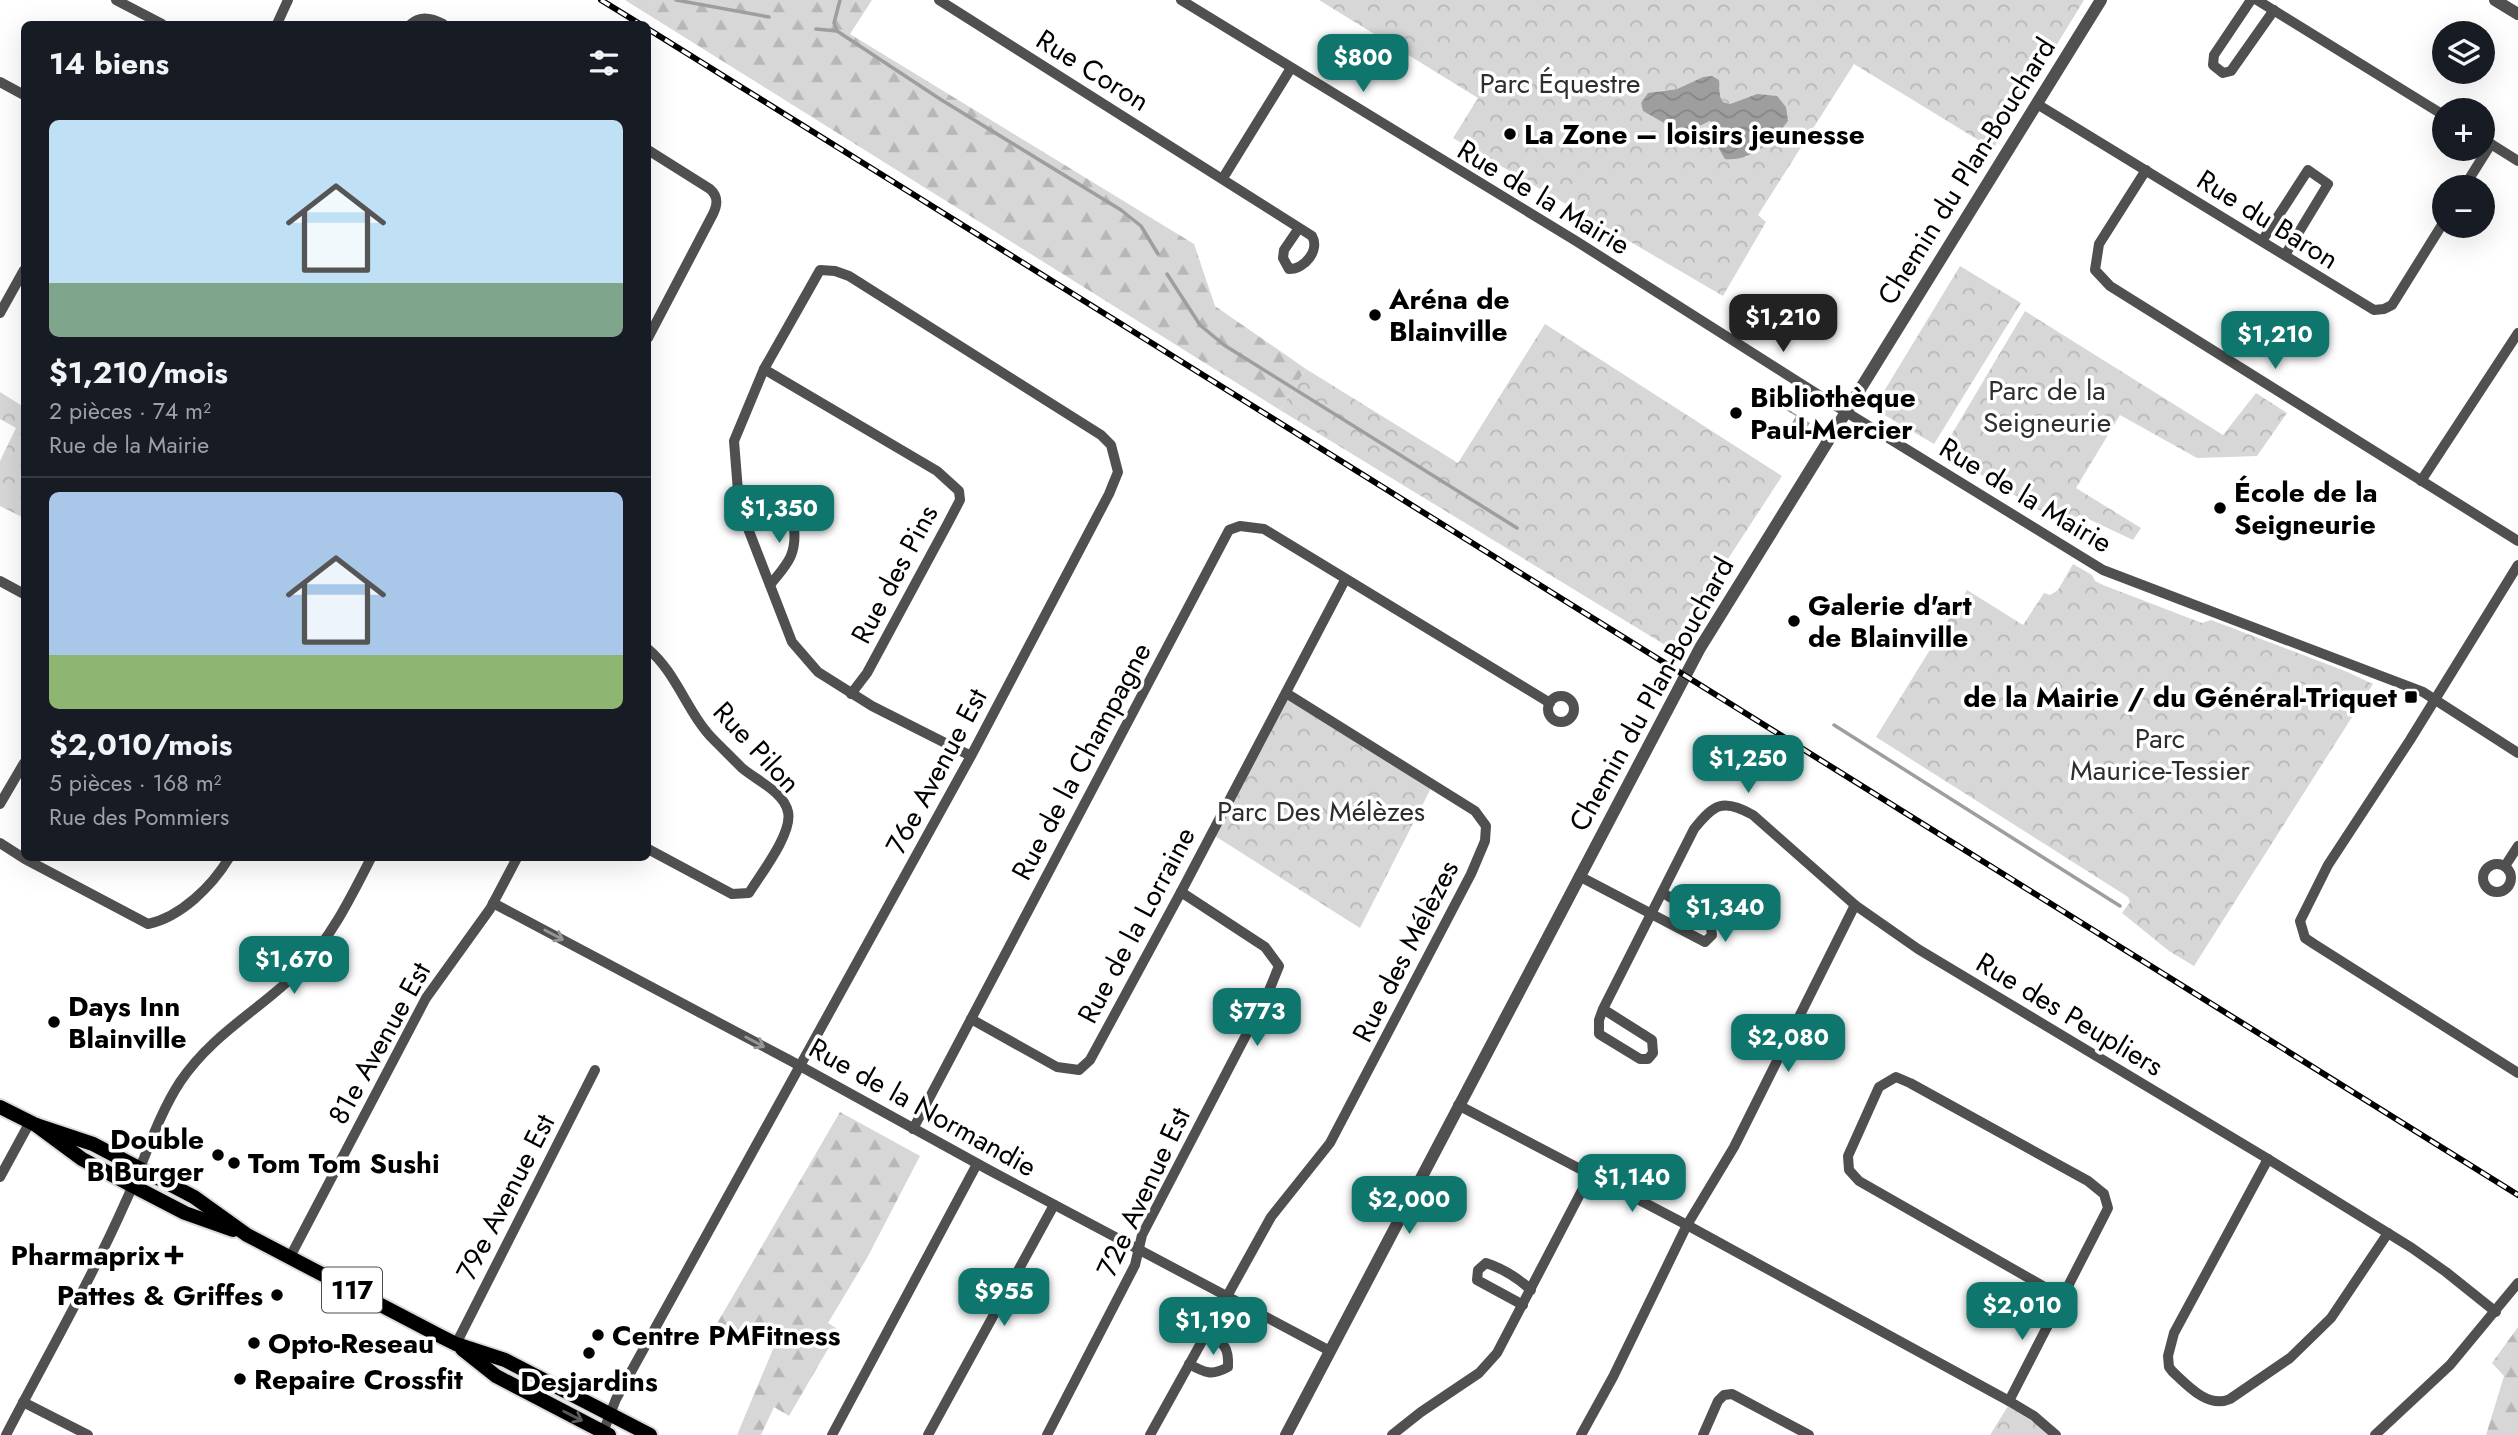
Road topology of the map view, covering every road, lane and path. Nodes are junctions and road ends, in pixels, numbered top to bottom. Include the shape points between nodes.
1 (116, 0) edge
2 (288, 0) edge
3 (939, 0) edge
4 (1181, 0) edge
5 (2101, 0) edge
6 (2251, 0) edge
7 (2257, 0) edge
8 (2495, 0) edge
9 (2274, 10) junction
10 (2518, 15) edge
11 (156, 21) edge
12 (278, 21) edge
13 (415, 21) edge
14 (435, 21) edge
15 (1292, 68) junction
16 (0, 82) edge
17 (21, 93) edge
18 (2036, 104) junction
19 (2432, 108) edge
20 (2495, 147) edge
21 (651, 152) edge
22 (2518, 161) edge
23 (2146, 170) junction
24 (1223, 178) junction
25 (1299, 228) dead end
26 (2434, 238) edge
27 (2262, 241) junction
28 (2285, 255) junction
29 (21, 275) edge
30 (0, 313) edge
31 (651, 332) edge
32 (2518, 333) edge
33 (764, 369) junction
34 (1846, 411) junction
35 (2421, 481) junction
36 (747, 526) junction
37 (2518, 541) edge
38 (2518, 565) edge
39 (1345, 580) junction
40 (0, 581) edge
41 (770, 585) junction
42 (21, 592) edge
43 (651, 653) edge
44 (1286, 692) junction
45 (852, 694) junction
46 (2435, 699) junction
47 (1550, 703) dead end
48 (2518, 753) edge
49 (971, 756) junction
50 (21, 768) edge
51 (0, 804) edge
52 (0, 843) edge
53 (2518, 846) edge
54 (651, 851) edge
55 (21, 856) edge
56 (29, 861) edge
57 (227, 861) edge
58 (369, 861) edge
59 (515, 861) edge
60 (2505, 866) dead end
61 (1579, 876) junction
62 (1181, 892) junction
63 (1663, 893) junction
64 (493, 903) junction
65 (1855, 905) junction
66 (1651, 913) junction
67 (1603, 1009) junction
68 (971, 1019) junction
69 (801, 1067) junction
70 (595, 1070) dead end
71 (2518, 1073) edge
72 (1458, 1105) junction
73 (0, 1107) edge
74 (33, 1124) junction
75 (913, 1129) junction
76 (2268, 1159) junction
77 (977, 1164) junction
78 (139, 1168) junction
79 (1590, 1175) junction
80 (0, 1177) edge
81 (133, 1186) junction
82 (1054, 1205) junction
83 (1687, 1225) junction
84 (2388, 1233) junction
85 (247, 1235) junction
86 (1139, 1250) junction
87 (290, 1257) junction
88 (2518, 1283) edge
89 (1531, 1290) junction
90 (1227, 1296) junction
91 (2062, 1297) junction
92 (1523, 1305) junction
93 (2496, 1312) junction
94 (1207, 1333) junction
95 (456, 1344) junction
96 (1330, 1351) junction
97 (1189, 1364) junction
98 (2009, 1401) junction
99 (23, 1402) junction
100 (610, 1414) junction
101 (2383, 1433) edge
102 (604, 1434) edge
103 (6, 1435) edge
104 (88, 1435) edge
105 (650, 1435) edge
106 (832, 1435) edge
107 (928, 1435) edge
108 (1046, 1435) edge
109 (1150, 1435) edge
110 (1286, 1435) edge
111 (1392, 1435) edge
112 (1581, 1435) edge
113 (1703, 1435) edge
114 (1806, 1435) edge
115 (2056, 1435) edge

1 - 11 street
2 - 12 street
3 - 24 street, Rue Coron
4 - 15 street, Rue de la Mairie
5 - 18 street, Chemin du Plan-Bouchard
6 - 9 street via 2214,55 2213,65 2223,73 2231,71
7 - 9 street
8 - 10 street
9 - 19 street
13 - 14 street
15 - 24 street
15 - 34 street, Rue de la Mairie
16 - 17 street
18 - 23 street, Rue du Baron
18 - 34 street, Chemin du Plan-Bouchard
20 - 22 street
21 - 31 street via 710,189 717,202
23 - 27 street, Rue du Baron
23 - 35 street via 2099,244 2095,270 2110,286
24 - 25 street, Rue Coron
26 - 28 street, Rue du Baron via 2392,305 2384,309 2366,307
27 - 28 street, Rue du Baron
27 - 28 street via 2308,170 2328,184
29 - 30 street
32 - 35 street
33 - 36 street via 734,441 738,491
33 - 45 street, Rue des Pins via 937,471 959,491 960,500
33 - 49 street, 76e Avenue Est via 820,270 835,271 1111,445 1118,472 1109,494
34 - 46 street, Rue de la Mairie via 2103,570
34 - 61 street, Chemin du Plan-Bouchard via 1700,648
35 - 37 street
36 - 41 street
36 - 41 street via 765,518 784,519 794,528 796,545 790,561
38 - 46 street
39 - 44 street, Rue de la Lorraine
39 - 47 street
39 - 68 street, Rue de la Champagne via 1264,530 1240,526 1229,530
40 - 42 street
41 - 45 street via 792,642 818,672
43 - 54 street, Rue Pilon via 711,737 782,799 789,824 748,893 733,894
44 - 62 street, Rue de la Lorraine
44 - 90 street, Rue des Mélèzes via 1475,811 1486,826 1485,841 1472,874 1330,1143 1271,1217
45 - 49 street
46 - 48 street, Rue de la Mairie
46 - 71 street via 2328,865 2300,921 2305,938
49 - 69 street, 76e Avenue Est
50 - 51 street
52 - 55 street
53 - 60 street
56 - 57 street via 148,924 162,921 193,900
58 - 78 street via 310,959 221,1034 192,1066 172,1096
59 - 64 street, 81e Avenue Est
61 - 66 street
61 - 72 street, Chemin du Plan-Bouchard
62 - 68 street, Rue de la Lorraine via 1090,1060 1079,1070 1057,1066
62 - 86 street, 72e Avenue Est via 1265,947 1279,966 1142,1235
63 - 65 street, Rue des Peupliers via 1694,829 1709,810 1723,806 1753,815
63 - 66 street, Rue des Peupliers
63 - 66 street via 1710,921 1712,935 1705,942
64 -> 69 street, Rue de la Normandie
64 - 87 street, 81e Avenue Est via 426,998
65 - 76 street, Rue des Peupliers via 1918,949
65 - 83 street via 1734,1147
66 - 67 street, Rue des Peupliers
67 - 67 street via 1598,1034 1640,1059 1648,1059 1653,1053 1652,1040
68 - 75 street, Rue de la Champagne
69 - 75 street, Rue de la Normandie
69 - 100 street, 76e Avenue Est
70 - 95 street, 79e Avenue Est
72 - 79 street
72 - 96 street, Chemin du Plan-Bouchard
73 - 74 main road, 117
74 - 78 main road, 117 via 93,1144
74 - 80 street
74 - 81 main road, 117 via 82,1159
75 - 77 street, Rue de la Normandie
76 - 84 street, Rue des Peupliers
76 - 84 street via 2188,1304 2171,1344 2169,1367 2209,1401 2230,1398 2290,1358 2331,1318
77 - 82 street, Rue de la Normandie
77 - 106 street
78 - 81 street
78 - 85 main road, 117 via 194,1197
79 - 83 street
79 - 89 street
81 - 85 main road, 117 via 185,1213
81 - 99 street
82 - 86 street, Rue de la Normandie
82 - 107 street
83 - 98 street
83 - 112 street
84 - 93 street, Rue des Peupliers
85 - 87 main road, 117
86 - 90 street, Rue de la Normandie
86 - 108 street, 72e Avenue Est
87 - 95 main road, 117
88 - 93 street
89 - 92 street
89 - 92 street via 1516,1275 1495,1266 1486,1263 1478,1270 1477,1280
90 - 94 street, Rue des Mélèzes
90 - 96 street, Rue de la Normandie
91 - 91 street via 1859,1181 1849,1170 1848,1156 1879,1087 1896,1077 1910,1083 2104,1194 2108,1208
91 - 98 street
92 - 111 street via 1497,1353 1479,1373
93 - 101 street
94 - 97 street, Rue des Mélèzes
94 - 97 street via 1224,1343 1228,1367 1206,1373
95 - 100 main road, 117 via 506,1360
95 -> 102 main road, 117 via 496,1376
96 - 110 street, Chemin du Plan-Bouchard
97 - 109 street, Rue des Mélèzes
98 - 115 street
99 - 103 street
99 - 104 street
100 - 102 street, 76e Avenue Est
100 - 105 main road, 117
113 - 114 street via 1718,1401 1732,1394

